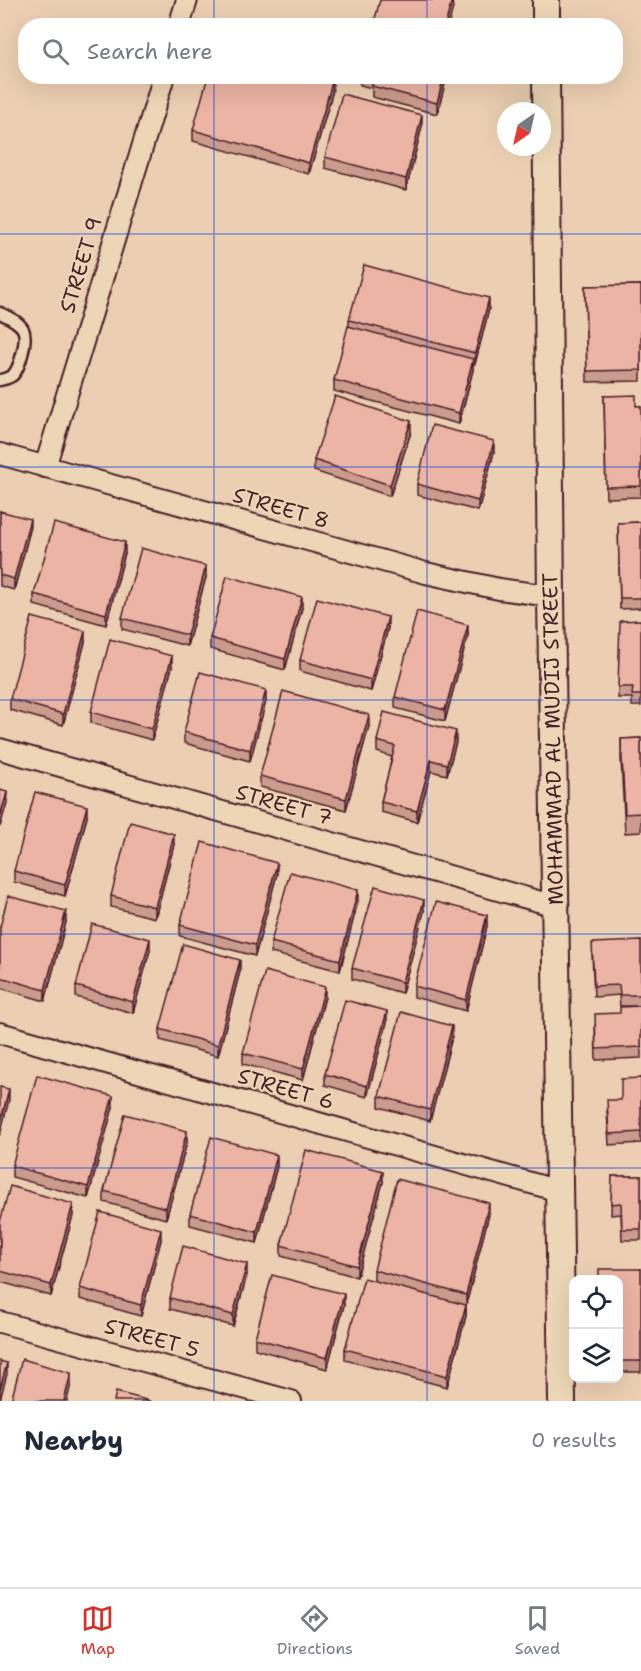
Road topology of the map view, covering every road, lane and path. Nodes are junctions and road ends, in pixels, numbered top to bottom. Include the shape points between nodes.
1 (187, 0) edge
2 (546, 0) edge
3 (181, 18) edge
4 (546, 18) edge
5 (162, 84) edge
6 (546, 84) edge
7 (0, 313) edge
8 (0, 380) edge
9 (0, 454) edge
10 (45, 467) junction
11 (551, 596) junction
12 (0, 749) edge
13 (555, 906) junction
14 (0, 1033) edge
15 (559, 1191) junction
16 (0, 1322) edge
17 (291, 1401) edge
18 (562, 1401) edge

1 - 3 street
2 - 4 street
5 - 10 street, STREET 9
6 - 11 street, MOHAMMAD AL MUDIJ STREET
7 - 8 lane via 16,321 26,342 15,374
9 - 10 street, STREET 8
10 - 11 street, STREET 8 via 426,573 499,590
11 - 13 street, MOHAMMAD AL MUDIJ STREET
12 - 13 street, STREET 7
13 - 15 street, MOHAMMAD AL MUDIJ STREET
14 - 15 street, STREET 6
15 - 18 street, MOHAMMAD AL MUDIJ STREET
16 - 17 street, STREET 5

